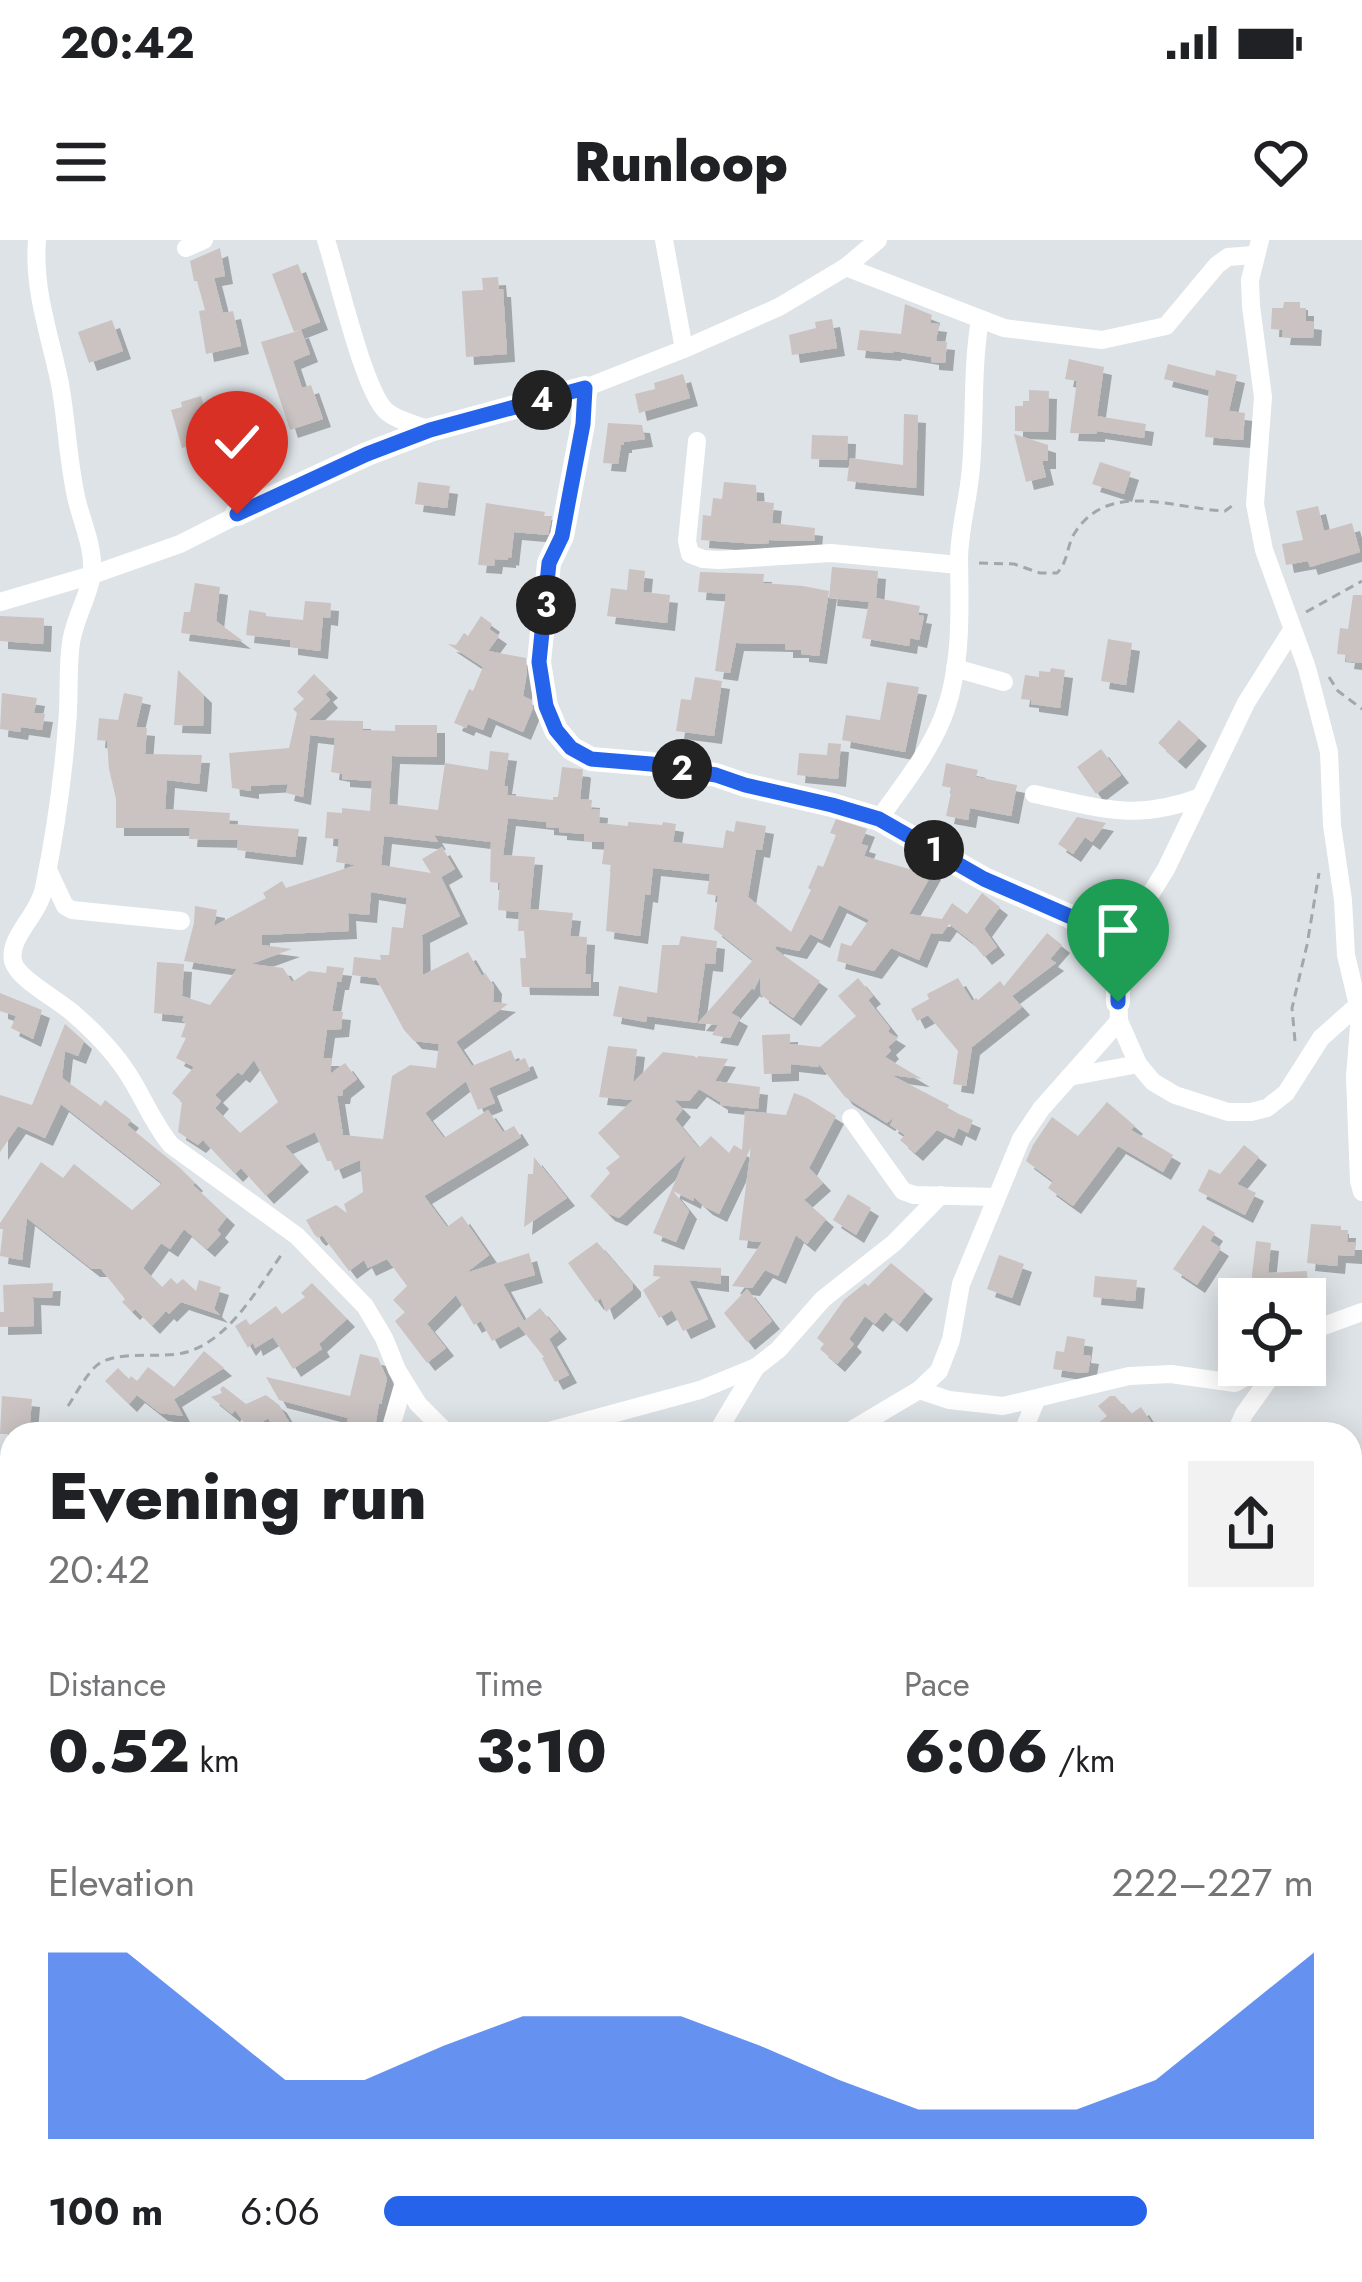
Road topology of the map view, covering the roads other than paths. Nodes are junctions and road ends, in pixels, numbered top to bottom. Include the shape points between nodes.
1 (37, 240) edge
2 (326, 240) edge
3 (664, 240) edge
4 (878, 240) edge
5 (1257, 248) edge
6 (847, 267) junction
7 (980, 320) junction
8 (684, 349) junction
9 (585, 388) junction
10 (430, 430) junction
11 (698, 441) dead end
12 (959, 567) junction
13 (92, 575) junction
14 (0, 602) edge
15 (1291, 626) junction
16 (955, 668) junction
17 (1004, 682) dead end
18 (1034, 794) dead end
19 (1201, 797) junction
20 (879, 819) junction
21 (48, 870) junction
22 (181, 921) dead end
23 (1126, 961) junction
24 (1360, 1010) edge
25 (1119, 1021) junction
26 (1138, 1064) junction
27 (1069, 1077) junction
28 (851, 1118) dead end
29 (1362, 1192) edge
30 (941, 1196) junction
31 (997, 1197) junction
32 (1362, 1312) edge
33 (1326, 1325) edge
34 (756, 1366) junction
35 (1218, 1381) edge
36 (404, 1382) junction
37 (1264, 1386) edge
38 (919, 1390) junction
39 (1036, 1400) junction
40 (392, 1422) edge
41 (436, 1422) edge
42 (582, 1422) edge
43 (723, 1422) edge
44 (865, 1422) edge
45 (1027, 1422) edge
46 (1240, 1422) edge

1 - 13 street via 40,304
2 - 10 street via 376,398 397,418
3 - 8 street
4 - 6 street
5 - 7 street via 1217,265 1173,320 1155,329 1102,340
5 - 15 street via 1251,306 1263,397 1255,504
6 - 7 street
6 - 8 street
7 - 12 street
8 - 9 street
9 - 10 street
9 - 20 street via 562,536 549,563 539,662 556,730 591,759 716,775
10 - 13 street via 180,544
11 - 12 street via 690,554 831,554
12 - 16 street
13 - 14 street
13 - 21 street via 70,644
15 - 19 street
15 - 24 street via 1329,752 1346,956
16 - 17 street
16 - 20 street via 928,750
18 - 19 street via 1143,813
19 - 23 street
20 - 23 street via 1069,916
21 - 22 street via 72,910
21 - 36 street via 39,909 15,942 16,971 106,1045 171,1145 297,1236 365,1306
23 - 25 street
24 - 26 street via 1321,1039 1286,1094 1267,1108 1228,1112 1175,1095
24 - 29 street
25 - 26 street
25 - 27 street
26 - 27 street
27 - 31 street via 1021,1139
28 - 30 street via 902,1191
30 - 31 street
30 - 34 street
31 - 38 street via 961,1284 939,1371
32 - 33 street
34 - 42 street
34 - 43 street
35 - 39 street via 1129,1376
36 - 40 street
36 - 41 street
37 - 46 street
38 - 39 street via 976,1405
38 - 44 street
39 - 45 street

